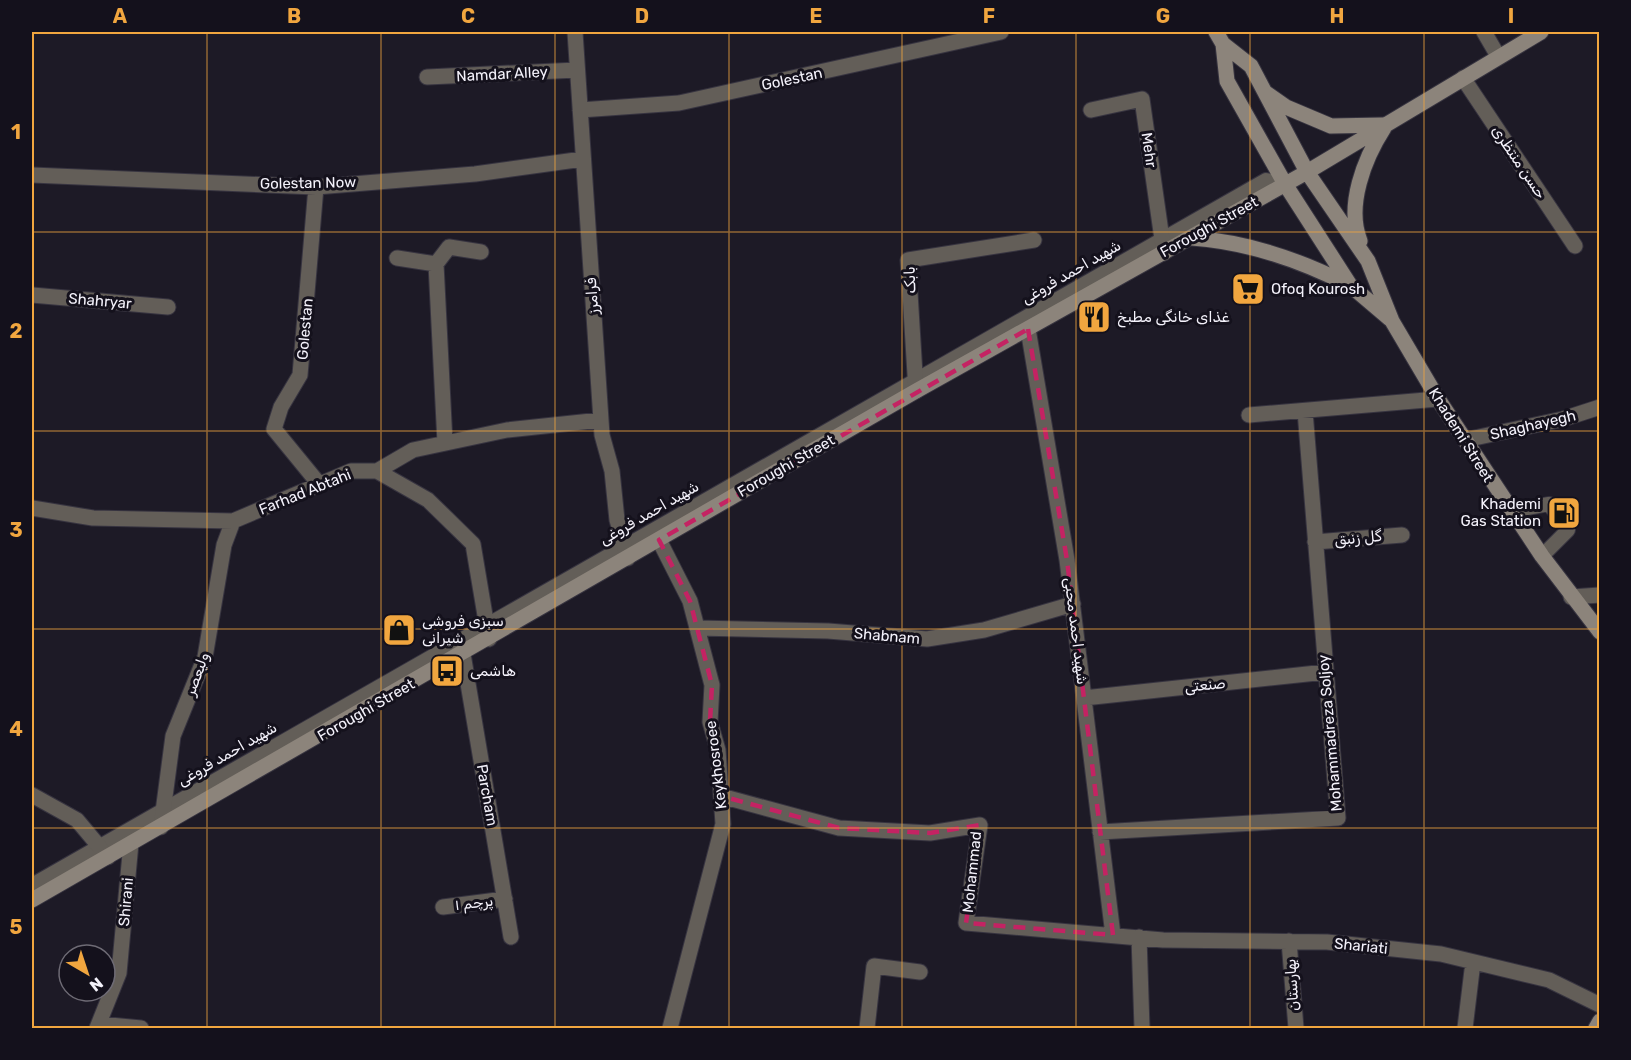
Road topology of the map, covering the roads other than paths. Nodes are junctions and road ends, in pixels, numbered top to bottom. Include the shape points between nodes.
1 (575, 32) edge
2 (1001, 32) edge
3 (1484, 32) edge
4 (1540, 32) edge
5 (1220, 38) edge
6 (1498, 56) junction
7 (577, 70) junction
8 (427, 77) dead end
9 (1462, 78) junction
10 (1262, 90) junction
11 (580, 110) junction
12 (1091, 110) dead end
13 (1386, 125) junction
14 (583, 159) junction
15 (1307, 172) junction
16 (32, 175) edge
17 (1286, 184) junction
18 (316, 186) junction
19 (1192, 238) junction
20 (1034, 240) dead end
21 (1575, 246) dead end
22 (481, 252) dead end
23 (1164, 253) junction
24 (397, 258) dead end
25 (1368, 261) junction
26 (436, 264) junction
27 (1350, 285) junction
28 (32, 296) edge
29 (168, 307) dead end
30 (1392, 321) junction
31 (1028, 329) junction
32 (916, 391) junction
33 (1438, 399) junction
34 (1599, 407) edge
35 (1305, 411) junction
36 (1249, 415) dead end
37 (601, 420) junction
38 (1465, 440) junction
39 (445, 443) junction
40 (376, 471) junction
41 (319, 484) junction
42 (32, 508) edge
43 (1511, 511) junction
44 (232, 521) junction
45 (1402, 535) dead end
46 (659, 540) junction
47 (1315, 542) junction
48 (1542, 556) junction
49 (628, 558) junction
50 (1599, 595) edge
51 (1571, 597) junction
52 (1073, 604) junction
53 (697, 628) junction
54 (1599, 632) edge
55 (489, 639) junction
56 (463, 654) junction
57 (1326, 672) junction
58 (1084, 698) junction
59 (32, 795) edge
60 (721, 796) junction
61 (161, 827) junction
62 (1100, 832) junction
63 (131, 843) junction
64 (108, 857) junction
65 (32, 885) edge
66 (504, 899) junction
67 (32, 900) edge
68 (443, 907) dead end
69 (1113, 935) junction
70 (511, 937) dead end
71 (1139, 937) junction
72 (1289, 941) junction
73 (1473, 962) junction
74 (920, 972) dead end
75 (1599, 1005) edge
76 (1599, 1021) edge
77 (98, 1026) edge
78 (141, 1029) edge
79 (670, 1029) edge
80 (867, 1029) edge
81 (1142, 1029) edge
82 (1296, 1029) edge
83 (1466, 1029) edge
84 (1596, 1029) edge

1 - 7 street, فرامرز
2 - 11 street, Golestan via 679,103
3 - 6 street
4 - 6 main road, Foroughi Street
5 - 10 main road, Khademi Street via 1251,66
5 - 17 main road, Khademi Street via 1227,81
6 - 9 main road, Foroughi Street
7 - 8 street, Namdar Alley
7 - 11 street, فرامرز
9 - 13 main road, Foroughi Street
9 - 21 street, حسن منتظری
10 - 13 main road via 1286,107 1330,126
10 - 15 main road, Khademi Street
11 - 14 street, فرامرز
12 - 23 street, Mehr via 1142,99
13 - 15 main road, Foroughi Street
13 - 25 main road via 1371,148 1357,201 1355,227
14 - 18 street, Golestan Now via 475,174
14 - 37 street, فرامرز
15 - 17 main road, Foroughi Street
15 - 25 main road, Khademi Street
16 - 18 street, Golestan Now
17 - 19 main road, Foroughi Street
17 - 27 main road, Khademi Street
17 - 65 lane, شهید احمد فروغی via 1266,180
18 - 41 street, Golestan via 300,375 281,407 274,429
19 - 23 main road, Foroughi Street
19 - 27 main road via 1222,240 1271,253 1313,266
20 - 32 street, بابک via 908,260
22 - 26 street via 449,248
23 - 31 main road, Foroughi Street
24 - 26 street
25 - 30 main road, Khademi Street
26 - 39 street
27 - 30 main road, Khademi Street
28 - 29 street, Shahryar
30 - 33 main road, Khademi Street
31 - 32 main road, Foroughi Street
31 - 52 street, شهید احمد محبی
32 - 46 main road, Foroughi Street
33 - 35 street
33 - 38 main road, Khademi Street
34 - 38 street, Shaghayegh via 1563,419
35 - 36 street
35 - 47 street, Mohammadreza Soljoy
37 - 39 street via 507,430
37 - 49 street, فرامرز via 617,520
38 - 43 main road, Khademi Street
39 - 40 street via 414,450
40 - 41 street, Farhad Abtahi via 351,471
40 - 55 street via 428,500 472,544
41 - 44 street, Farhad Abtahi
42 - 44 street via 93,518
43 - 48 main road, Khademi Street
43 - 48 lane via 1549,504 1568,530
44 - 61 street, ولیعصر via 224,545 205,657 173,736
45 - 47 street, گل زنبق
46 - 49 main road, Foroughi Street
46 - 53 street, Keykhosroee via 690,601
47 - 57 street, Mohammadreza Soljoy
48 - 51 main road, Khademi Street
49 - 55 main road, Foroughi Street
50 - 51 street
51 - 54 main road, Khademi Street
52 - 53 street, Shabnam via 984,630 927,639 828,631
52 - 58 street, شهید احمد محبی
53 - 60 street, Keykhosroee via 712,685 710,722 718,750
55 - 56 main road, Foroughi Street
56 - 61 main road, Foroughi Street
56 - 66 street, Parcham
57 - 58 street, صنعتی
57 - 62 street, Mohammadreza Soljoy via 1338,818
58 - 62 street, شهید احمد محبی
59 - 64 street via 77,820
60 - 69 street, Mohammad via 839,828 930,833 980,825 966,923
60 - 79 street, Keykhosroee via 723,824
61 - 63 main road, Foroughi Street
62 - 69 street, شهید احمد محبی
63 - 64 main road, Foroughi Street
63 - 77 street, Shirani via 120,973
64 - 67 main road, Foroughi Street
66 - 68 street, پرچم ۱
66 - 70 street, Parcham
69 - 71 street, Shariati
71 - 72 street, Shariati
71 - 81 street
72 - 73 street, Shariati via 1441,954
72 - 82 street, بهارستان
73 - 75 street, Shariati via 1548,980
73 - 83 street
74 - 80 street via 874,966
76 - 84 main road
77 - 78 street

